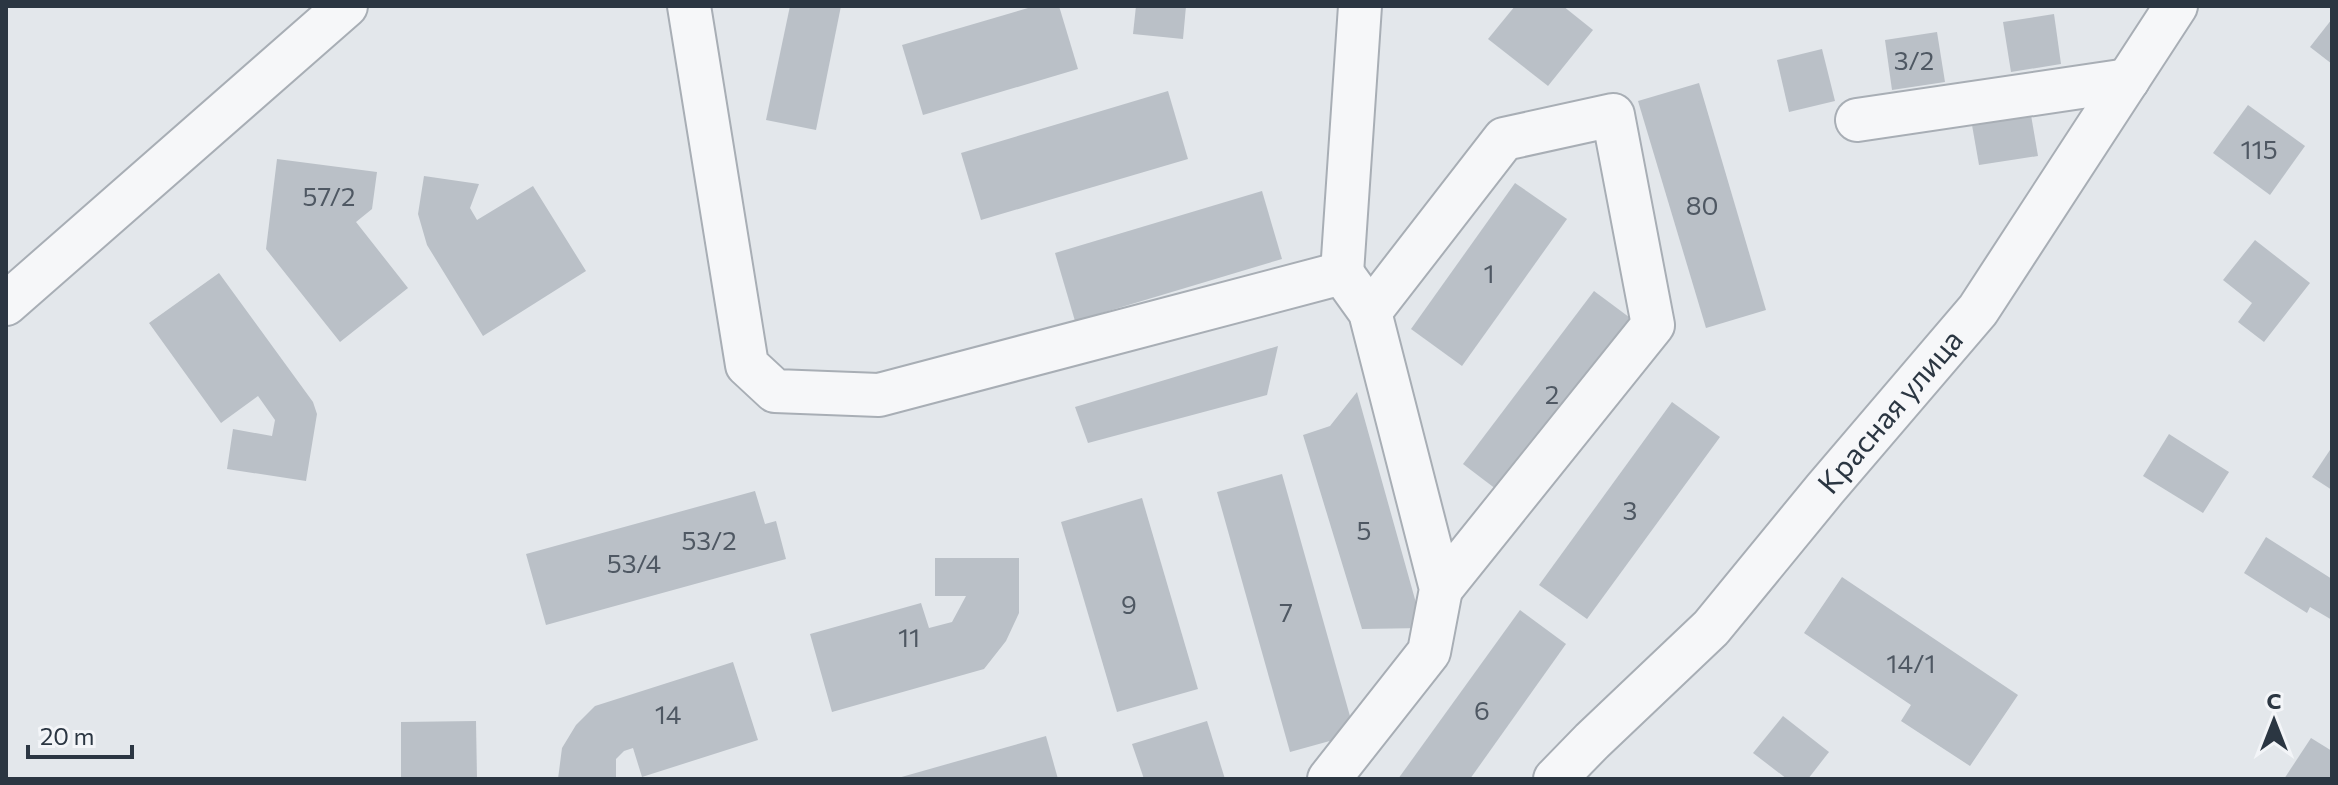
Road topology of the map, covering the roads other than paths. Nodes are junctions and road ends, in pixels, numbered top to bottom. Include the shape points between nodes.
1 (346, 6) edge
2 (689, 6) edge
3 (1360, 6) edge
4 (2161, 16) edge
5 (2128, 80) junction
6 (1857, 120) dead end
7 (1342, 273) junction
8 (6, 304) edge
9 (1370, 312) junction
10 (1441, 589) junction
11 (1329, 779) edge
12 (1555, 779) edge

1 - 8 street
2 - 7 street via 747,365 775,391 879,395
3 - 7 street
4 - 5 street, Красная улица
5 - 6 street
5 - 12 street, Красная улица via 1978,310 1711,628
7 - 9 street
9 - 10 street
9 - 10 street via 1504,139 1613,115 1653,325
10 - 11 street via 1429,652

